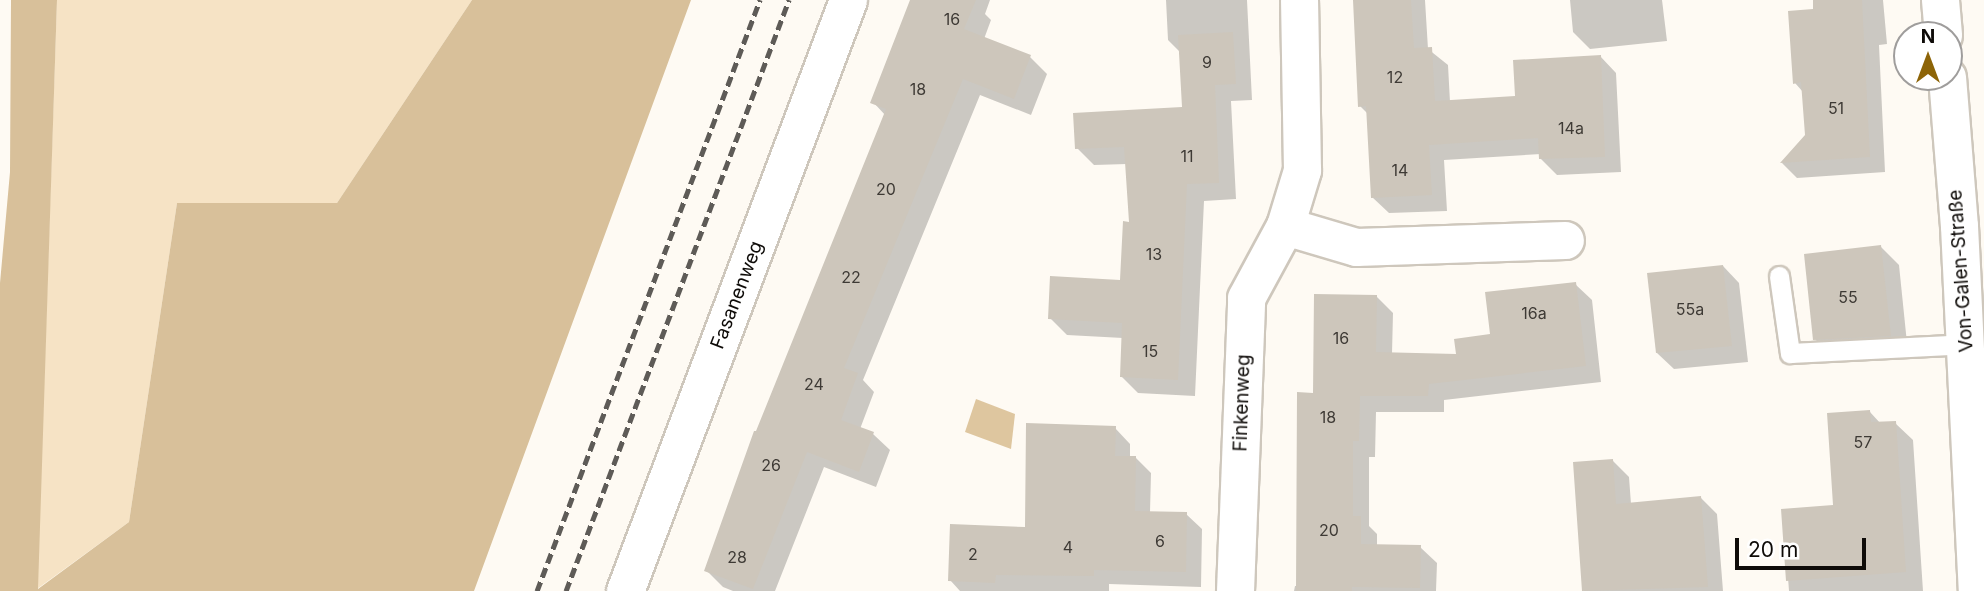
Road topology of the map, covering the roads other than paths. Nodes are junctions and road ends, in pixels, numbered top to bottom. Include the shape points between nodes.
1 (848, 0) edge
2 (1299, 0) edge
3 (1940, 0) edge
4 (1942, 21) edge
5 (1948, 91) edge
6 (1285, 226) junction
7 (1565, 240) dead end
8 (1779, 276) dead end
9 (1965, 344) junction
10 (1976, 400) edge
11 (625, 591) edge
12 (1235, 591) edge
13 (1977, 591) edge

1 - 11 street, Fasanenweg
2 - 6 street, Finkenweg via 1302,170
3 - 4 street
5 - 9 street, Von-Galen-Straße
6 - 7 street via 1356,247
6 - 12 street, Finkenweg via 1246,298
8 - 9 lane via 1790,353
9 - 10 street, Von-Galen-Straße
10 - 13 street, Von-Galen-Straße

